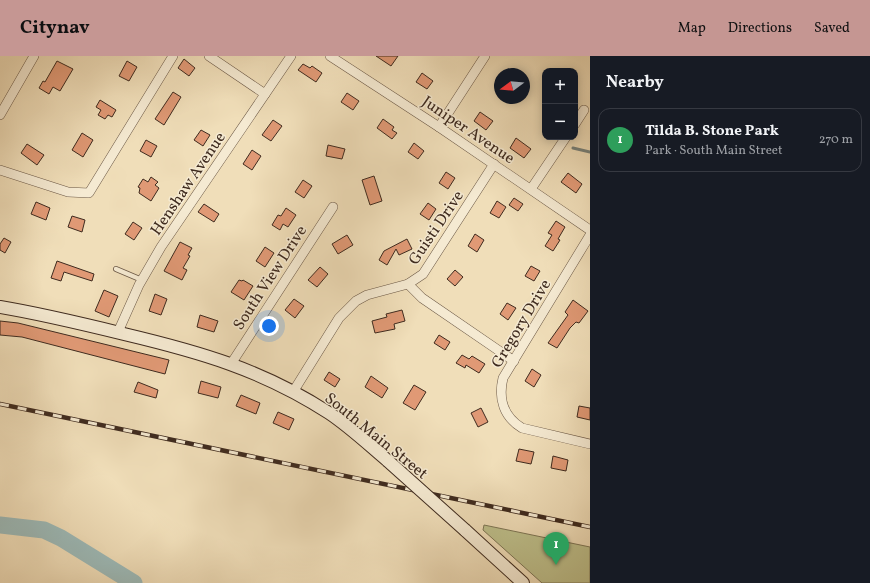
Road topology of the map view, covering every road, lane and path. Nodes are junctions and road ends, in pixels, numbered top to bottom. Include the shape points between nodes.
1 (34, 56) edge
2 (173, 56) edge
3 (209, 56) edge
4 (291, 56) edge
5 (330, 56) edge
6 (485, 56) edge
7 (265, 94) junction
8 (584, 110) dead end
9 (0, 115) edge
10 (578, 119) edge
11 (439, 127) junction
12 (564, 140) edge
13 (494, 164) junction
14 (0, 170) edge
15 (531, 189) junction
16 (333, 207) dead end
17 (590, 230) edge
18 (590, 235) edge
19 (116, 269) dead end
20 (142, 280) junction
21 (408, 284) junction
22 (0, 307) edge
23 (118, 332) junction
24 (514, 361) junction
25 (231, 364) junction
26 (293, 392) junction
27 (590, 444) edge
28 (523, 583) edge

1 - 9 street
2 - 14 street via 89,193 68,192
3 - 7 street
4 - 7 street, Henshaw Avenue
5 - 11 street, Juniper Avenue
6 - 11 street
7 - 20 street, Henshaw Avenue via 161,247
8 - 10 street
11 - 13 street, Juniper Avenue
12 - 15 street
13 - 15 street, Juniper Avenue
13 - 21 street, Guisti Drive via 429,267
15 - 17 street, Juniper Avenue
16 - 25 street, South View Drive
18 - 24 street, Gregory Drive
19 - 20 lane
20 - 23 street, Henshaw Avenue
21 - 24 street via 422,298
21 - 26 street, Guisti Drive via 367,295 347,308
22 - 23 main road, South Main Street via 54,316
23 - 25 main road, South Main Street via 208,355
24 - 27 street, Gregory Drive via 504,378 501,399 515,424 529,431
25 - 26 main road, South Main Street
26 - 28 main road, South Main Street, bridge via 330,414 388,460

